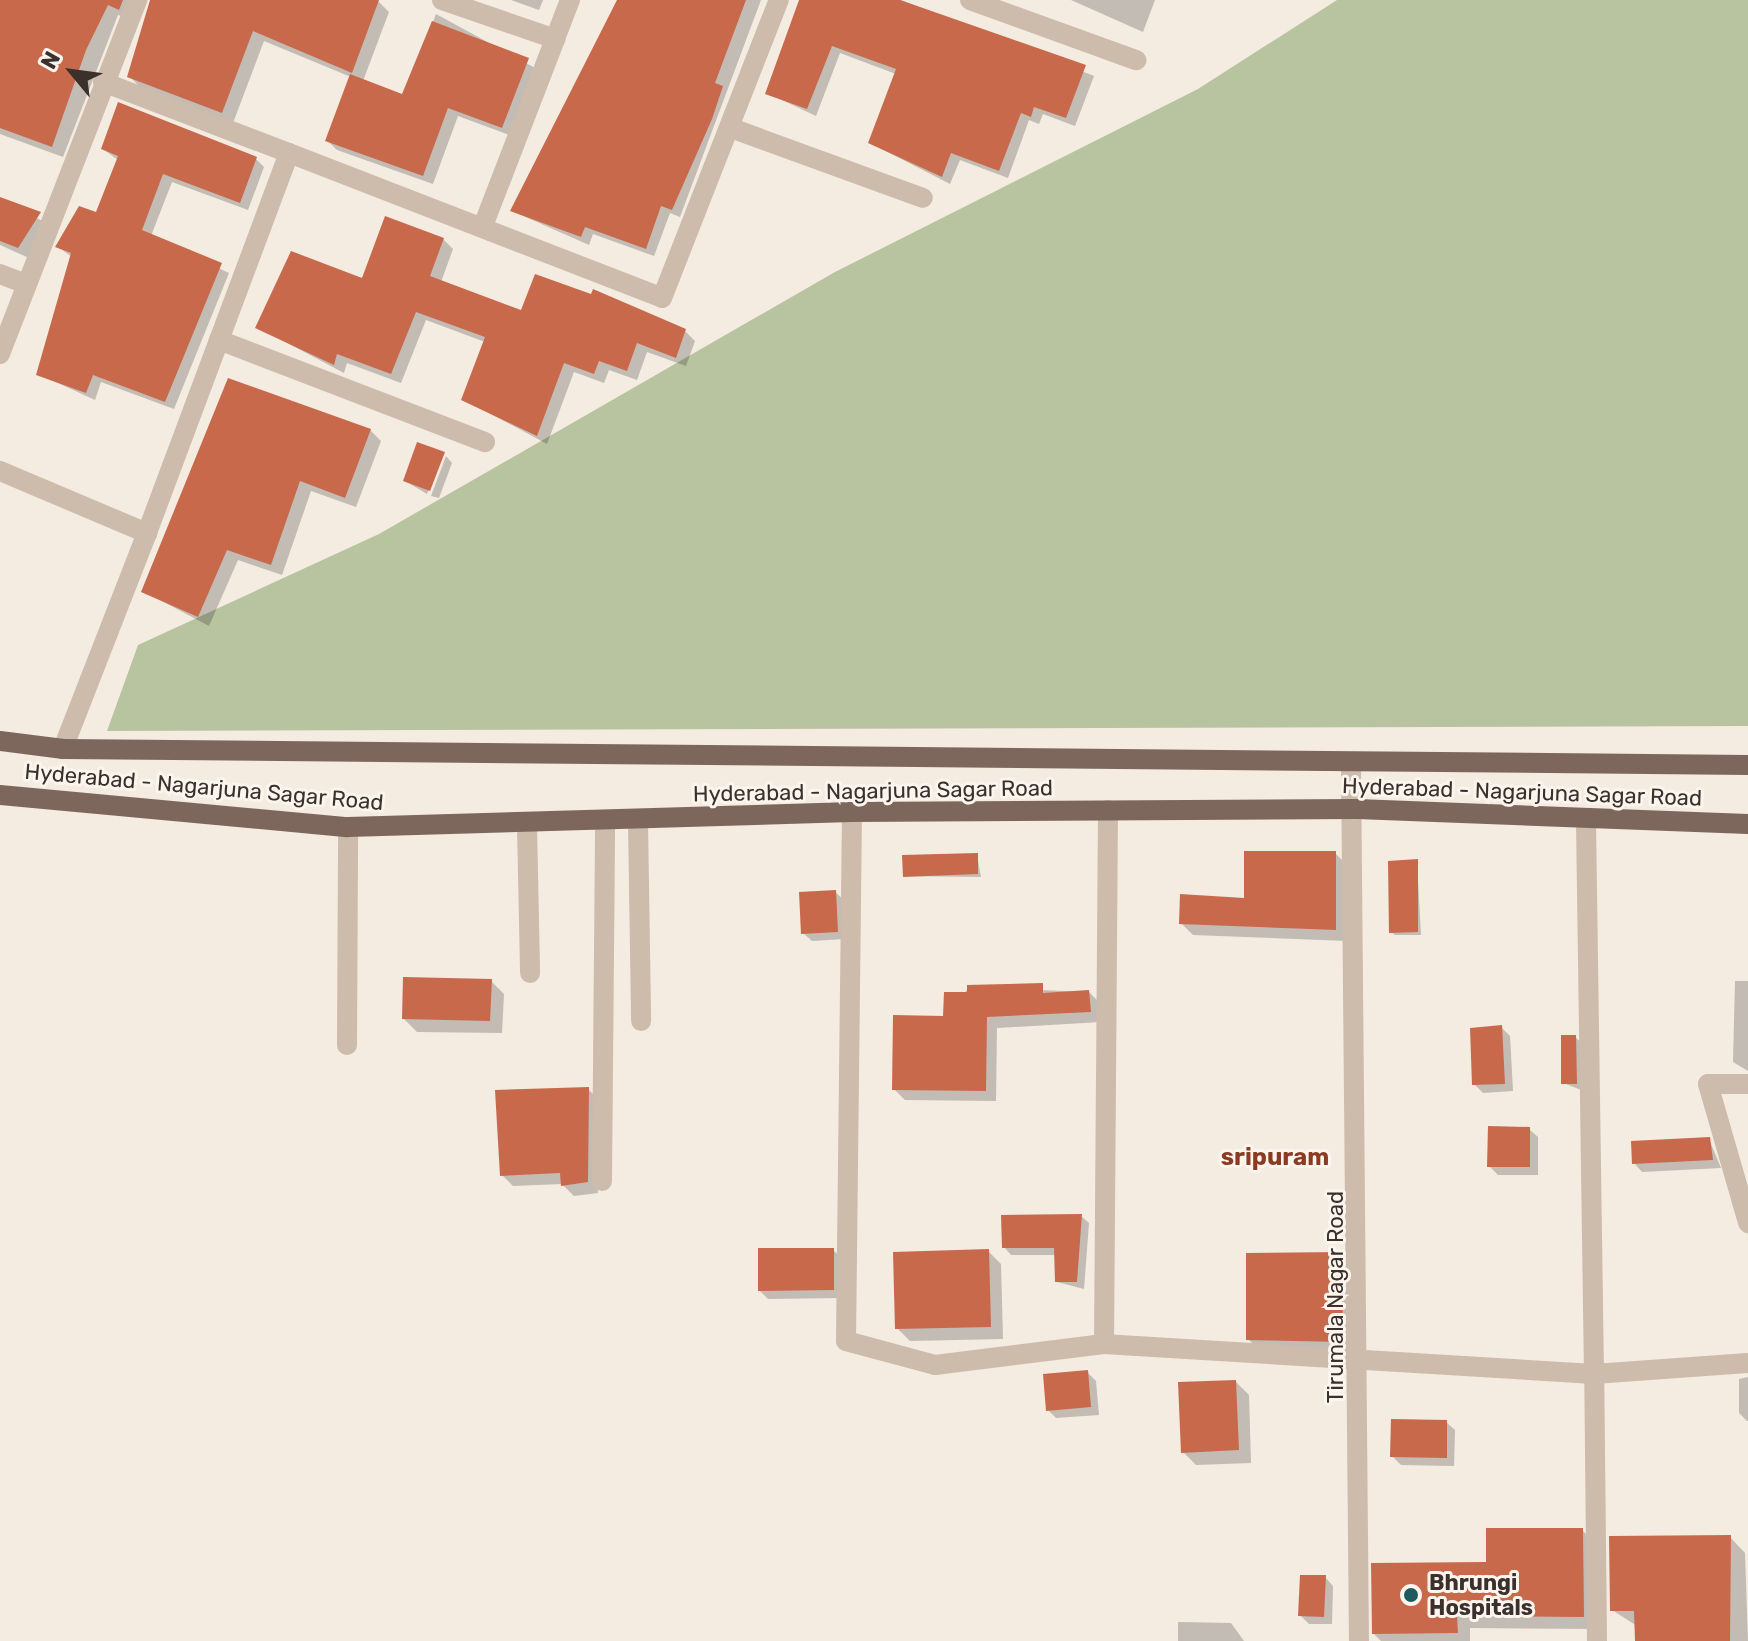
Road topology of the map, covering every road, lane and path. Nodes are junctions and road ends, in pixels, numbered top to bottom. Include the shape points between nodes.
1 (137, 0) edge
2 (442, 0) edge
3 (570, 0) edge
4 (779, 0) edge
5 (970, 0) edge
6 (555, 39) junction
7 (1136, 60) dead end
8 (103, 82) junction
9 (731, 128) junction
10 (289, 153) junction
11 (923, 198) dead end
12 (483, 226) junction
13 (0, 274) edge
14 (26, 284) junction
15 (219, 340) junction
16 (0, 354) edge
17 (485, 442) dead end
18 (0, 471) edge
19 (147, 533) junction
20 (0, 741) edge
21 (63, 749) junction
22 (1351, 765) junction
23 (1748, 765) edge
24 (0, 795) edge
25 (1357, 809) junction
26 (1108, 810) junction
27 (852, 812) junction
28 (1586, 819) junction
29 (638, 822) junction
30 (605, 824) junction
31 (1748, 824) edge
32 (527, 825) junction
33 (348, 827) junction
34 (530, 973) dead end
35 (641, 1021) dead end
36 (347, 1045) dead end
37 (1748, 1084) edge
38 (602, 1181) dead end
39 (1748, 1223) edge
40 (1104, 1344) junction
41 (1360, 1354) junction
42 (1748, 1363) edge
43 (1594, 1374) junction
44 (1359, 1641) edge
45 (1597, 1641) edge

1 - 8 street
2 - 6 street
3 - 6 street
4 - 9 street
5 - 7 street
6 - 12 street
8 - 10 street
8 - 14 street
9 - 11 street
9 - 12 street via 662,298
10 - 12 street
10 - 15 street
13 - 14 street
14 - 16 street
15 - 17 street
15 - 19 street
18 - 19 street
19 - 21 street
20 - 21 main road, Hyderabad - Nagarjuna Sagar Road
21 - 22 main road, Hyderabad - Nagarjuna Sagar Road
22 - 23 main road, Hyderabad - Nagarjuna Sagar Road
22 - 25 street, Tirumala Nagar Road
24 - 33 main road, Hyderabad - Nagarjuna Sagar Road
25 - 26 main road, Hyderabad - Nagarjuna Sagar Road
25 - 28 main road, Hyderabad - Nagarjuna Sagar Road
25 - 41 street, Tirumala Nagar Road
26 - 27 main road, Hyderabad - Nagarjuna Sagar Road
26 - 40 street
27 - 29 main road, Hyderabad - Nagarjuna Sagar Road
27 - 40 street via 846,1341 935,1365
28 - 31 main road, Hyderabad - Nagarjuna Sagar Road
28 - 43 street
29 - 30 main road, Hyderabad - Nagarjuna Sagar Road
29 - 35 street
30 - 32 main road, Hyderabad - Nagarjuna Sagar Road
30 - 38 street
32 - 33 main road, Hyderabad - Nagarjuna Sagar Road
32 - 34 street
33 - 36 street
37 - 39 street via 1708,1084
40 - 41 street
41 - 43 street
41 - 44 street, Tirumala Nagar Road
42 - 43 street
43 - 45 street

